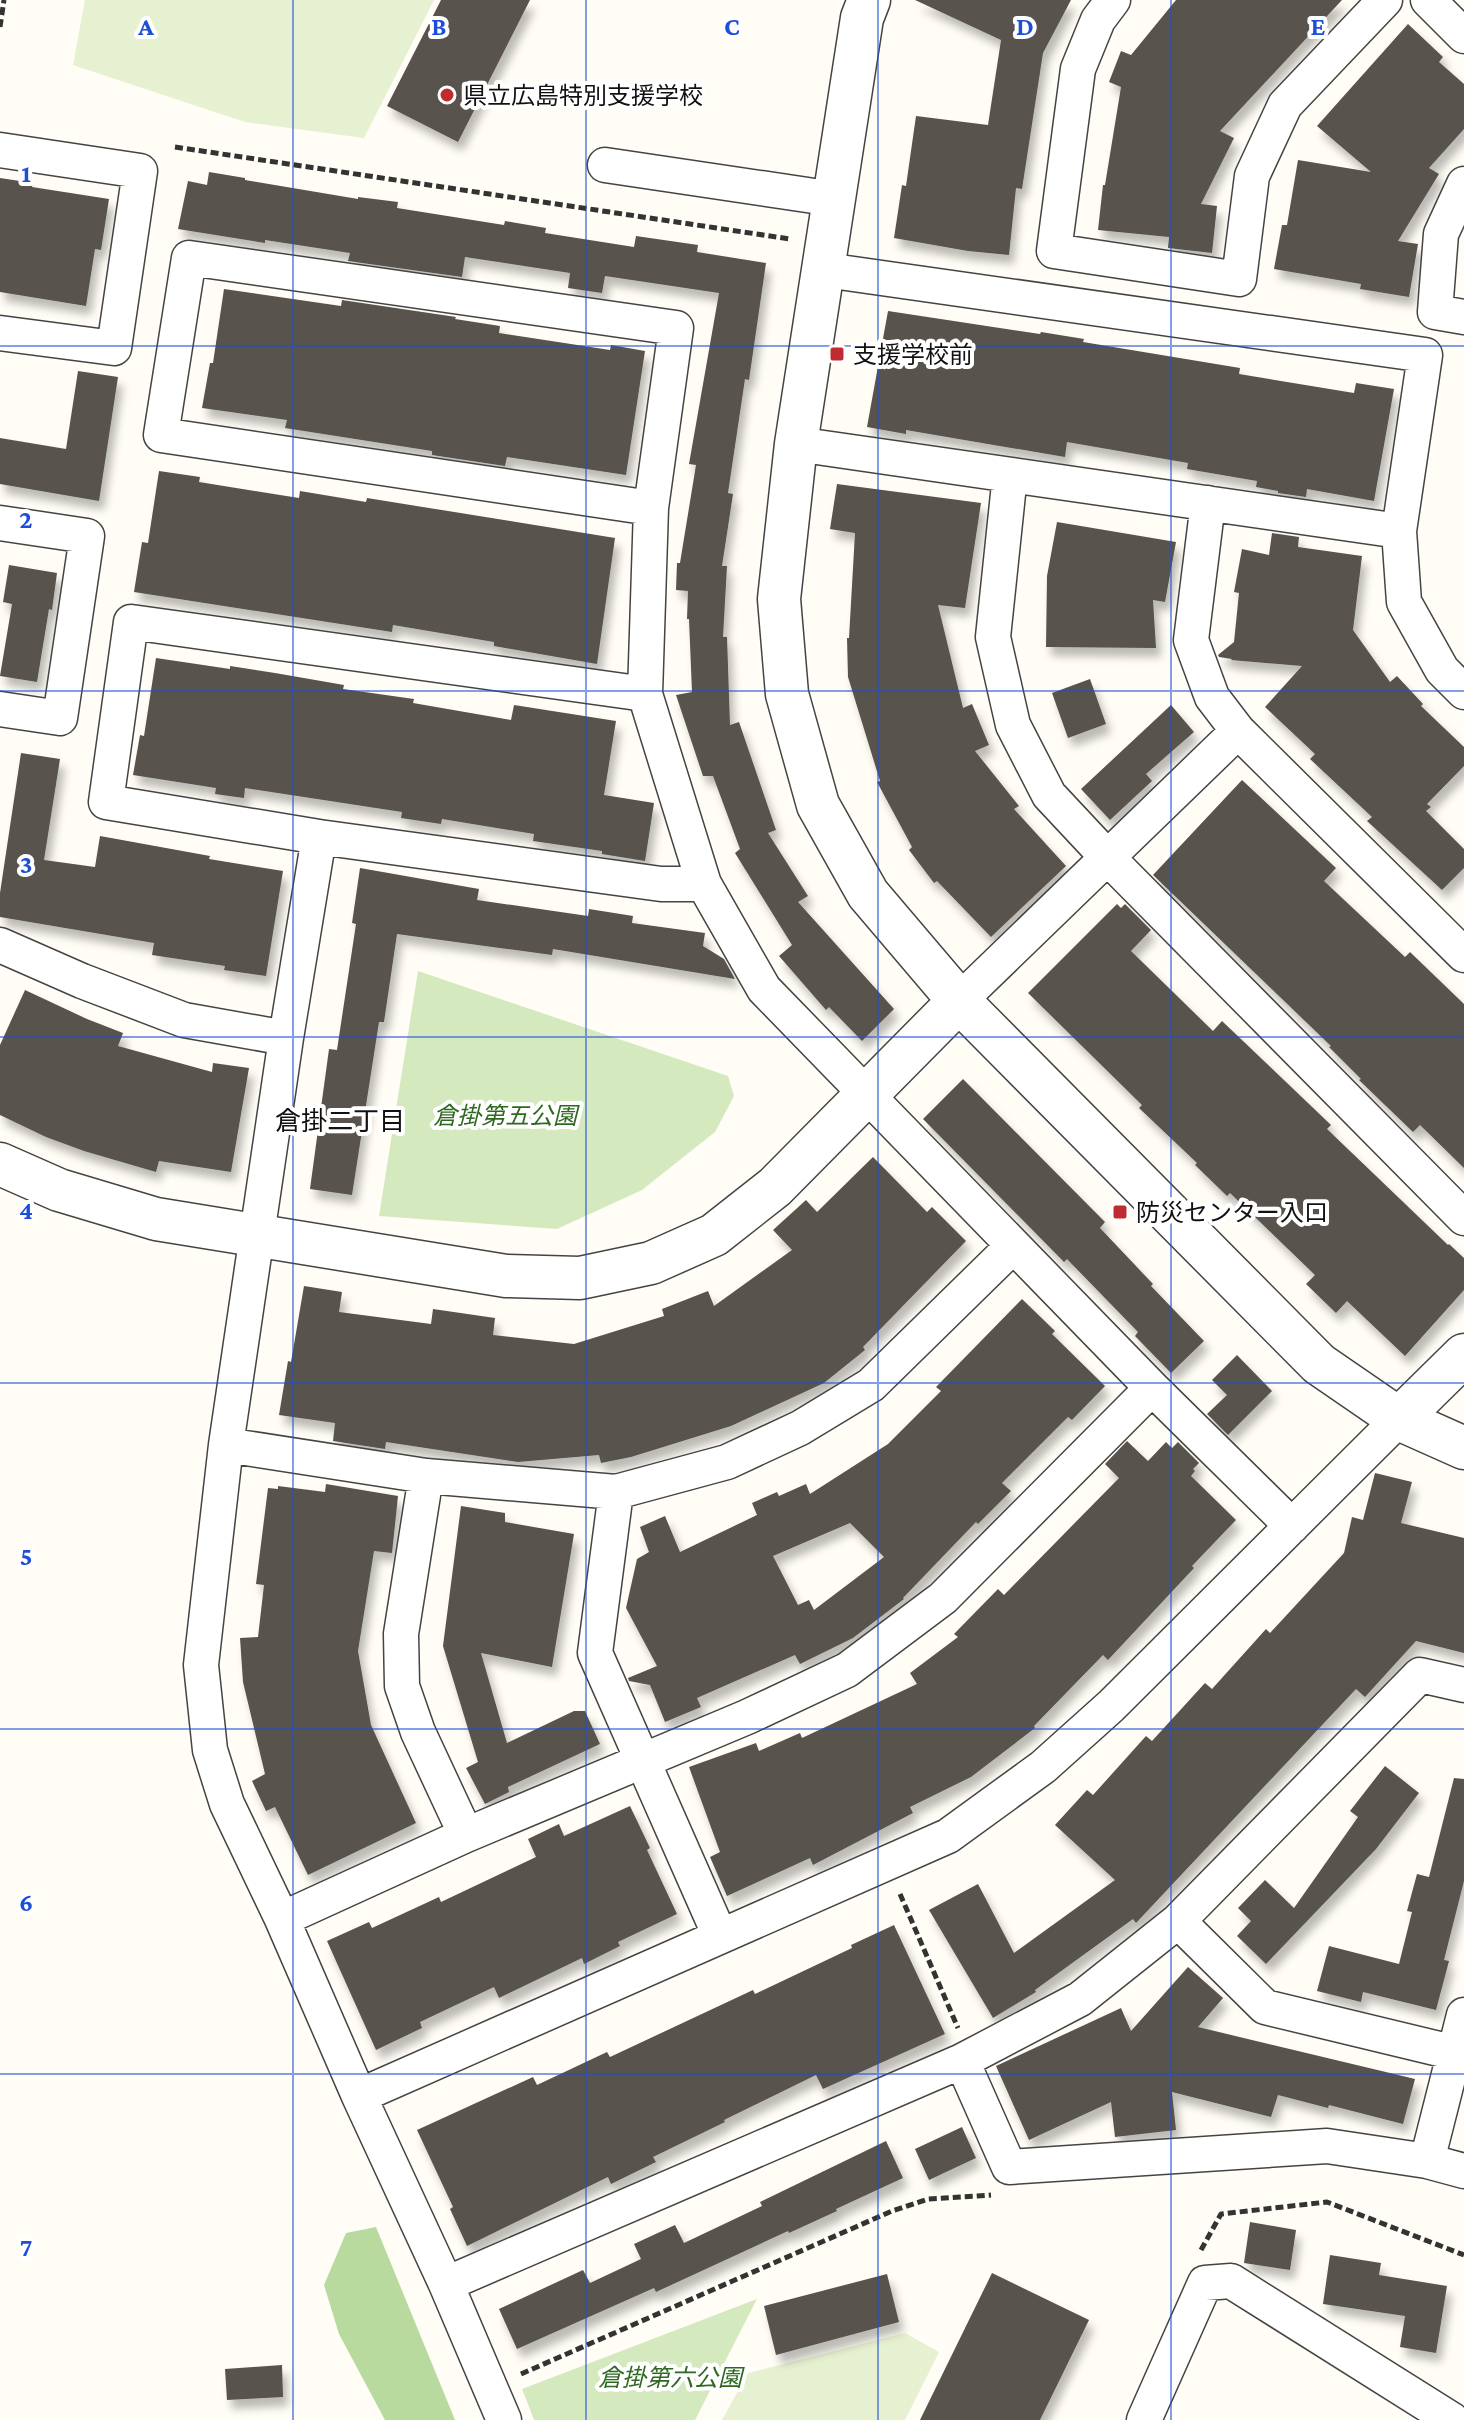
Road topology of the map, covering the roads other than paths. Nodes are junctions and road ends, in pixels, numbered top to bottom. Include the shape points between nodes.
1 (869, 0) edge
2 (1113, 0) edge
3 (1385, 0) edge
4 (1428, 0) edge
5 (1464, 36) edge
6 (0, 150) edge
7 (605, 165) dead end
8 (1464, 184) edge
9 (834, 199) junction
10 (825, 270) junction
11 (1464, 317) edge
12 (0, 333) edge
13 (796, 444) junction
14 (1010, 475) junction
15 (1208, 503) junction
16 (651, 508) junction
17 (0, 523) edge
18 (1399, 531) junction
19 (1464, 692) edge
20 (645, 694) junction
21 (0, 709) edge
22 (1238, 731) junction
23 (319, 837) junction
24 (1107, 857) junction
25 (704, 884) junction
26 (0, 945) edge
27 (1464, 955) edge
28 (959, 1001) junction
29 (286, 1038) junction
30 (866, 1096) junction
31 (0, 1164) edge
32 (1464, 1218) edge
33 (257, 1235) junction
34 (1013, 1246) junction
35 (1464, 1355) edge
36 (1152, 1388) junction
37 (1399, 1419) junction
38 (226, 1445) junction
39 (1464, 1448) edge
40 (426, 1476) junction
41 (616, 1492) junction
42 (1292, 1526) junction
43 (1464, 1685) edge
44 (643, 1761) junction
45 (466, 1835) junction
46 (282, 1919) junction
47 (1178, 1921) junction
48 (720, 1936) junction
49 (1464, 2015) edge
50 (1459, 2054) edge
51 (966, 2059) junction
52 (359, 2096) junction
53 (1427, 2161) junction
54 (1464, 2171) edge
55 (446, 2284) junction
56 (504, 2420) edge
57 (1144, 2420) edge
58 (1452, 2420) edge

1 - 9 street
2 - 3 street via 1098,20 1078,69 1054,251 1239,279 1252,176 1285,105
4 - 5 street
6 - 12 street via 140,171 114,348
7 - 9 street
8 - 11 street via 1441,234 1435,312
9 - 10 street
10 - 13 street
10 - 18 street via 1425,355
13 - 14 street
13 - 28 street via 779,599 787,694 818,805 868,894
14 - 15 street
14 - 24 street via 993,637 1013,725 1049,795
15 - 18 street
15 - 22 street via 1191,640 1212,697
16 - 16 street via 676,328 189,258 161,435
16 - 20 street
17 - 21 street via 87,536 60,718
18 - 19 street via 1404,602 1442,670
20 - 23 street via 131,622 106,802
20 - 25 street
22 - 24 street
22 - 27 street
23 - 25 street via 661,884
23 - 29 street
24 - 28 street
24 - 32 street
25 - 30 street via 764,989
26 - 29 street via 184,1020
28 - 30 street
28 - 37 street via 1319,1364
29 - 33 street
30 - 33 street via 775,1187 714,1235 651,1263 580,1278 506,1276
30 - 34 street
31 - 33 street via 59,1190 156,1219
33 - 38 street
34 - 36 street
34 - 41 street via 871,1385 800,1428 727,1462
35 - 37 street
36 - 42 street
36 - 44 street via 943,1598 847,1670
37 - 39 street
37 - 42 street
38 - 40 street
38 - 46 street via 201,1665 210,1750 227,1804
40 - 41 street
40 - 45 street via 401,1634 402,1686
41 - 44 street via 595,1653
42 - 48 street via 1111,1706 1043,1767 948,1836
43 - 47 street via 1420,1675
44 - 45 street
44 - 48 street
45 - 46 street
46 - 52 street
47 - 50 street via 1265,2007
47 - 51 street via 1080,1999
48 - 52 street
49 - 50 street
50 - 53 street
51 - 53 street via 1009,2167 1327,2146
51 - 55 street
52 - 55 street
53 - 54 street
55 - 56 street
57 - 58 street via 1205,2283 1231,2281

